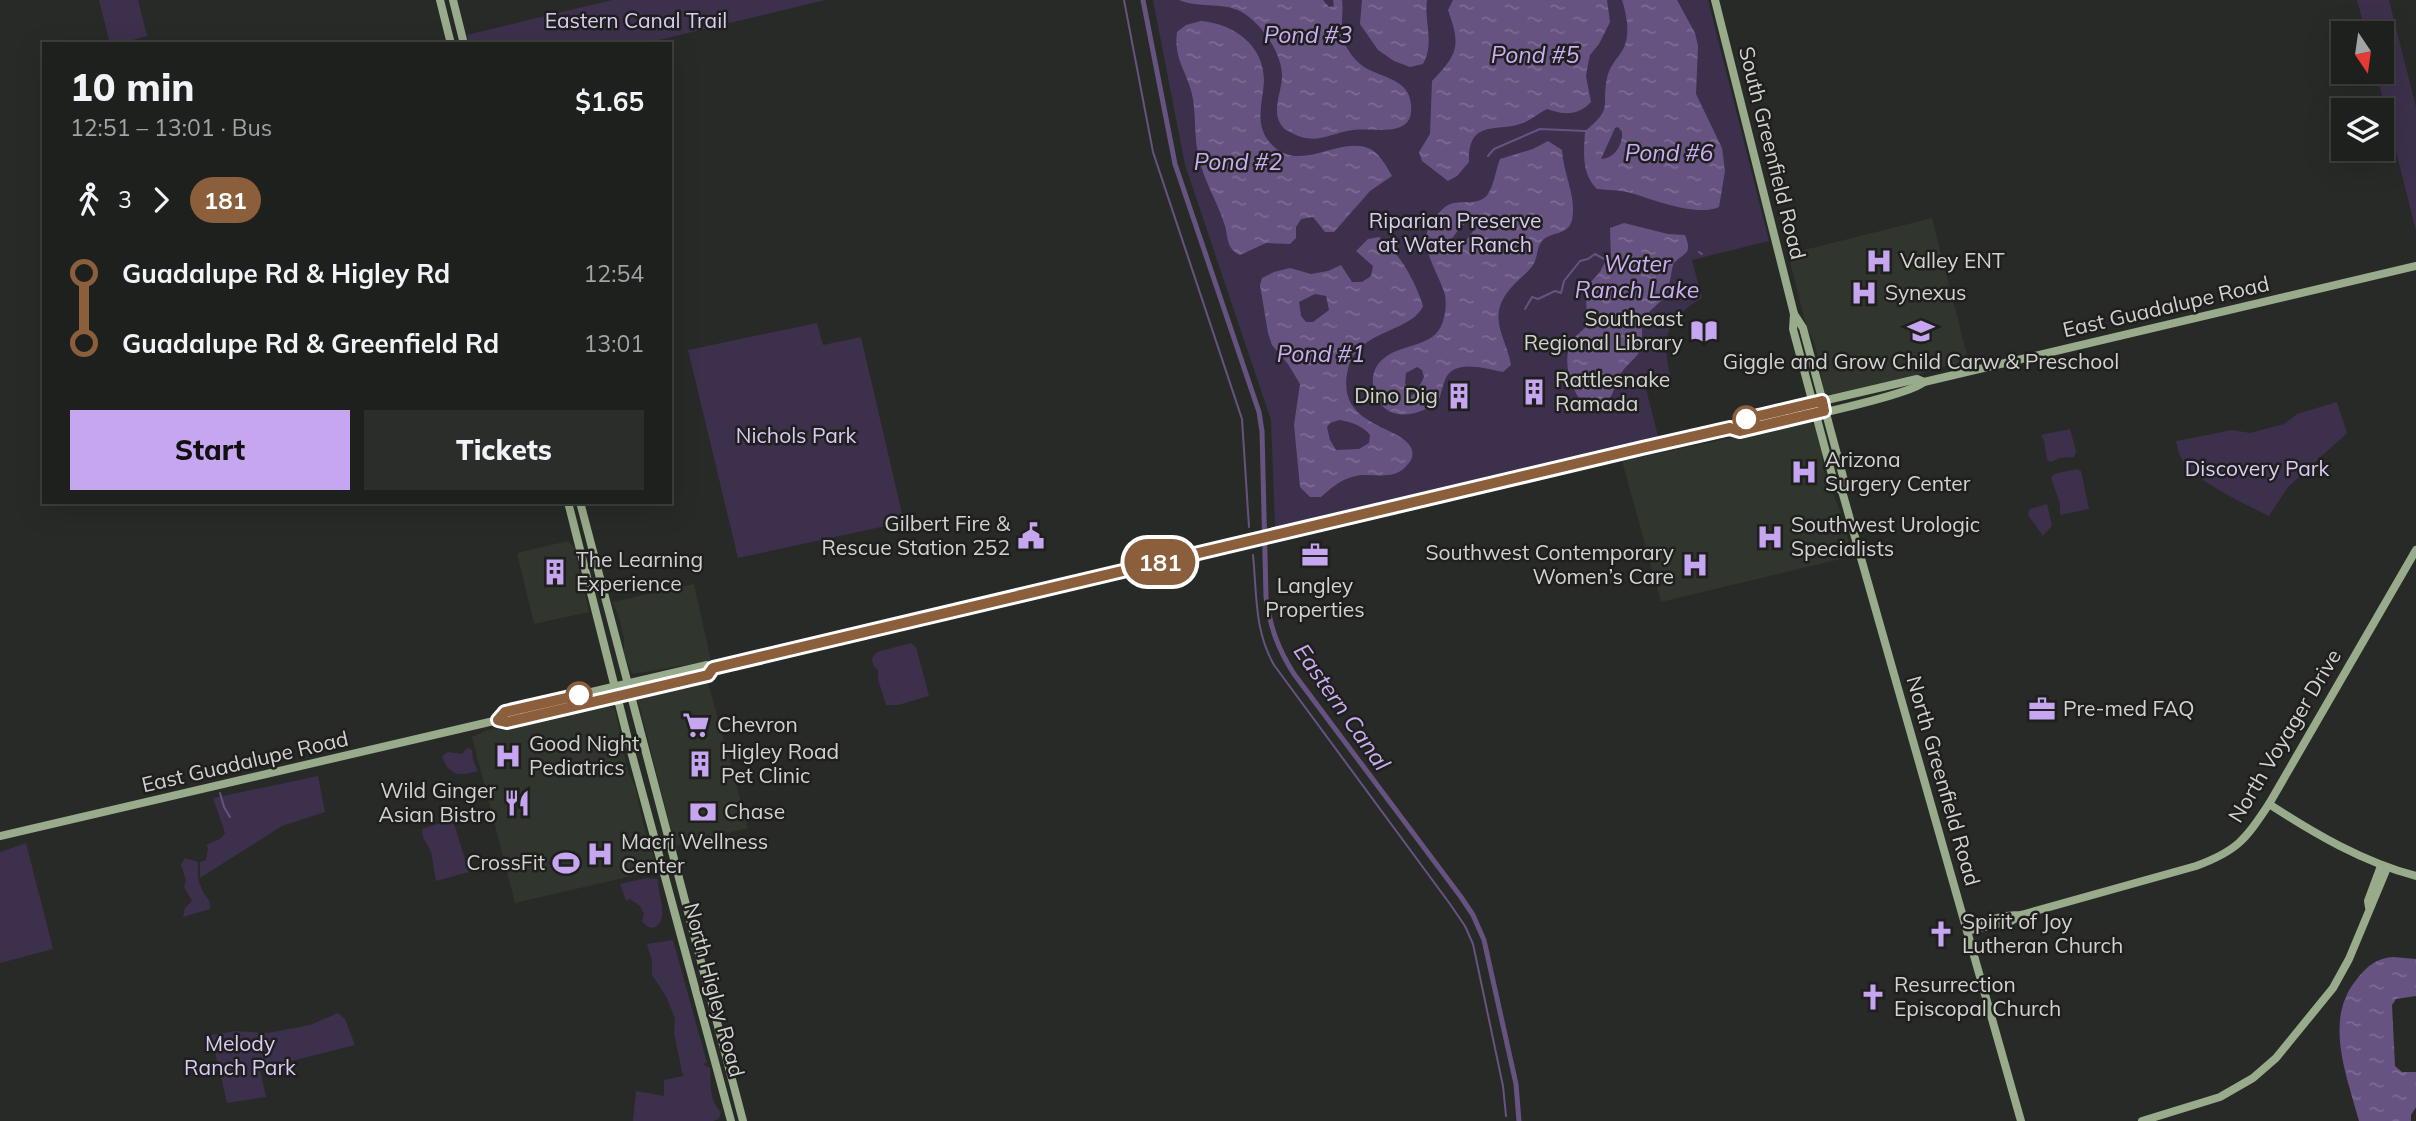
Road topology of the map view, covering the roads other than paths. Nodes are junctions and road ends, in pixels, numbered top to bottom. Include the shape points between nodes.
1 (440, 0) edge
2 (453, 0) edge
3 (1715, 0) edge
4 (450, 42) edge
5 (464, 42) edge
6 (2416, 266) edge
7 (1794, 314) junction
8 (1823, 406) junction
9 (1813, 408) junction
10 (1842, 491) junction
11 (568, 504) edge
12 (581, 504) edge
13 (2416, 550) edge
14 (713, 668) junction
15 (627, 683) junction
16 (614, 687) junction
17 (630, 693) junction
18 (617, 696) junction
19 (498, 720) junction
20 (2269, 804) junction
21 (0, 836) edge
22 (668, 841) junction
23 (656, 845) junction
24 (2384, 867) junction
25 (2416, 876) edge
26 (1967, 930) junction
27 (2166, 1118) edge
28 (731, 1121) edge
29 (743, 1121) edge
30 (2021, 1121) edge
31 (2142, 1121) edge

1 - 4 main road
2 - 5 main road
3 - 7 main road, South Greenfield Road
6 - 8 main road, East Guadalupe Road via 1924,382 1916,379
7 - 8 main road via 1798,330 1805,336
7 - 9 main road, South Greenfield Road via 1793,329
8 - 9 main road, East Guadalupe Road
8 - 10 main road, North Greenfield Road via 1845,484
9 - 10 main road, North Greenfield Road via 1835,486
9 - 14 main road, East Guadalupe Road via 1740,431 1730,428
10 - 26 main road, North Greenfield Road
11 - 16 main road, North Higley Road
12 - 15 main road, North Higley Road
13 - 20 main road, North Voyager Drive
14 - 15 main road, East Guadalupe Road via 707,665
14 - 17 main road, East Guadalupe Road via 708,675
15 - 16 main road, East Guadalupe Road
15 - 17 main road, North Higley Road
16 - 18 main road, North Higley Road
16 - 19 main road, East Guadalupe Road via 505,712
17 - 18 main road, East Guadalupe Road
17 - 22 main road, North Higley Road
18 - 19 main road, East Guadalupe Road via 507,722
18 - 23 main road, North Higley Road
19 - 21 main road, East Guadalupe Road
20 - 24 main road
20 - 26 main road, North Voyager Drive via 2248,836 2221,857 2011,921
22 - 23 main road
22 - 29 main road, North Higley Road
23 - 28 main road, North Higley Road
24 - 25 main road
24 - 27 main road via 2341,973 2290,1043 2232,1090
26 - 30 main road, North Greenfield Road
27 - 31 main road

